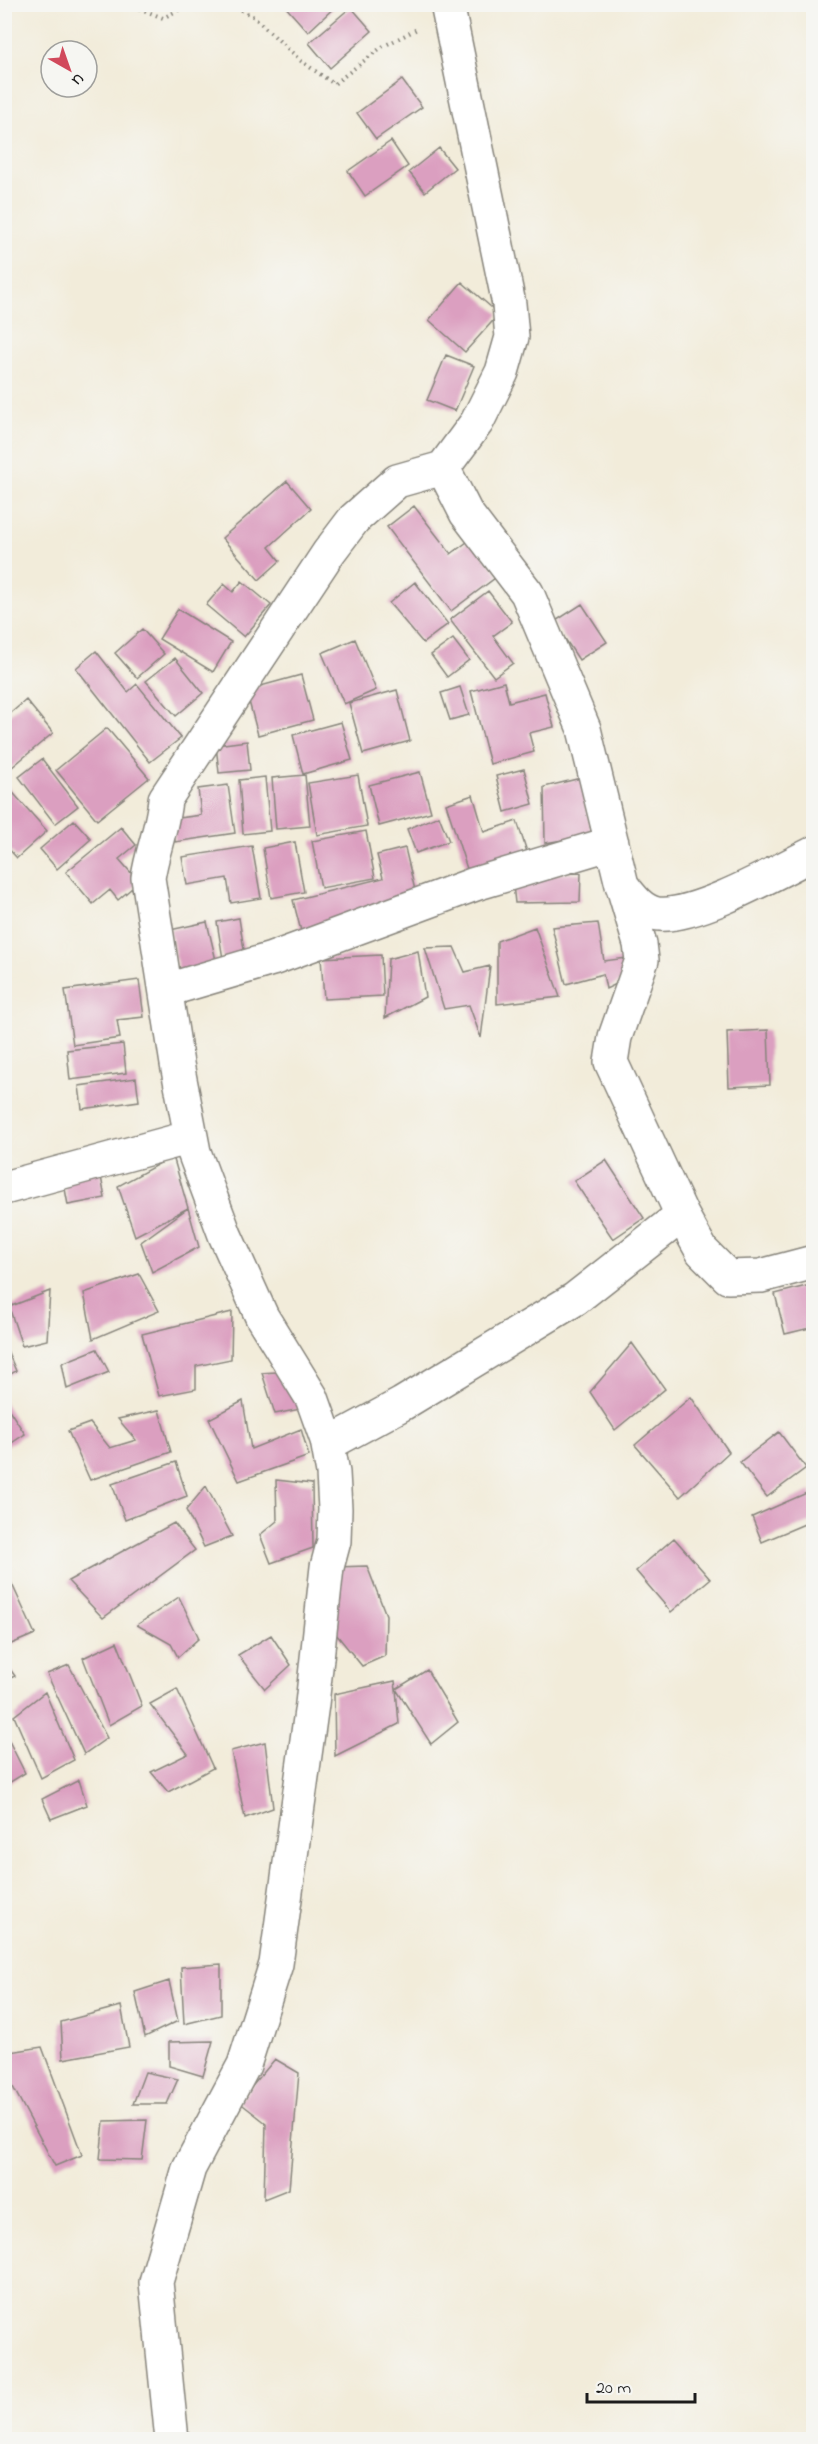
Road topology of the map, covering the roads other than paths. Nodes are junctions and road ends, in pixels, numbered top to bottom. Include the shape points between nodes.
1 (449, 15) edge
2 (443, 468) junction
3 (612, 843) junction
4 (813, 853) edge
5 (622, 885) junction
6 (167, 990) junction
7 (191, 1137) junction
8 (4, 1188) edge
9 (682, 1215) junction
10 (813, 1262) edge
11 (328, 1444) junction
12 (172, 2439) edge

1 - 2 street via 509,304 512,337 502,372 477,422
2 - 3 street via 466,513 527,593 584,729
2 - 6 street via 397,481 354,519 165,799 164,819 148,878
3 - 5 street
3 - 6 street via 475,884 272,959
4 - 5 street via 704,906 658,914 644,909
5 - 9 street via 642,960 615,1037 611,1062
6 - 7 street
7 - 8 street
7 - 11 street via 225,1235 262,1317 312,1398
9 - 10 street via 702,1251 728,1277 761,1276
9 - 11 street via 575,1299
11 - 12 street via 335,1509 333,1541 276,1964 244,2065 189,2168 156,2282

